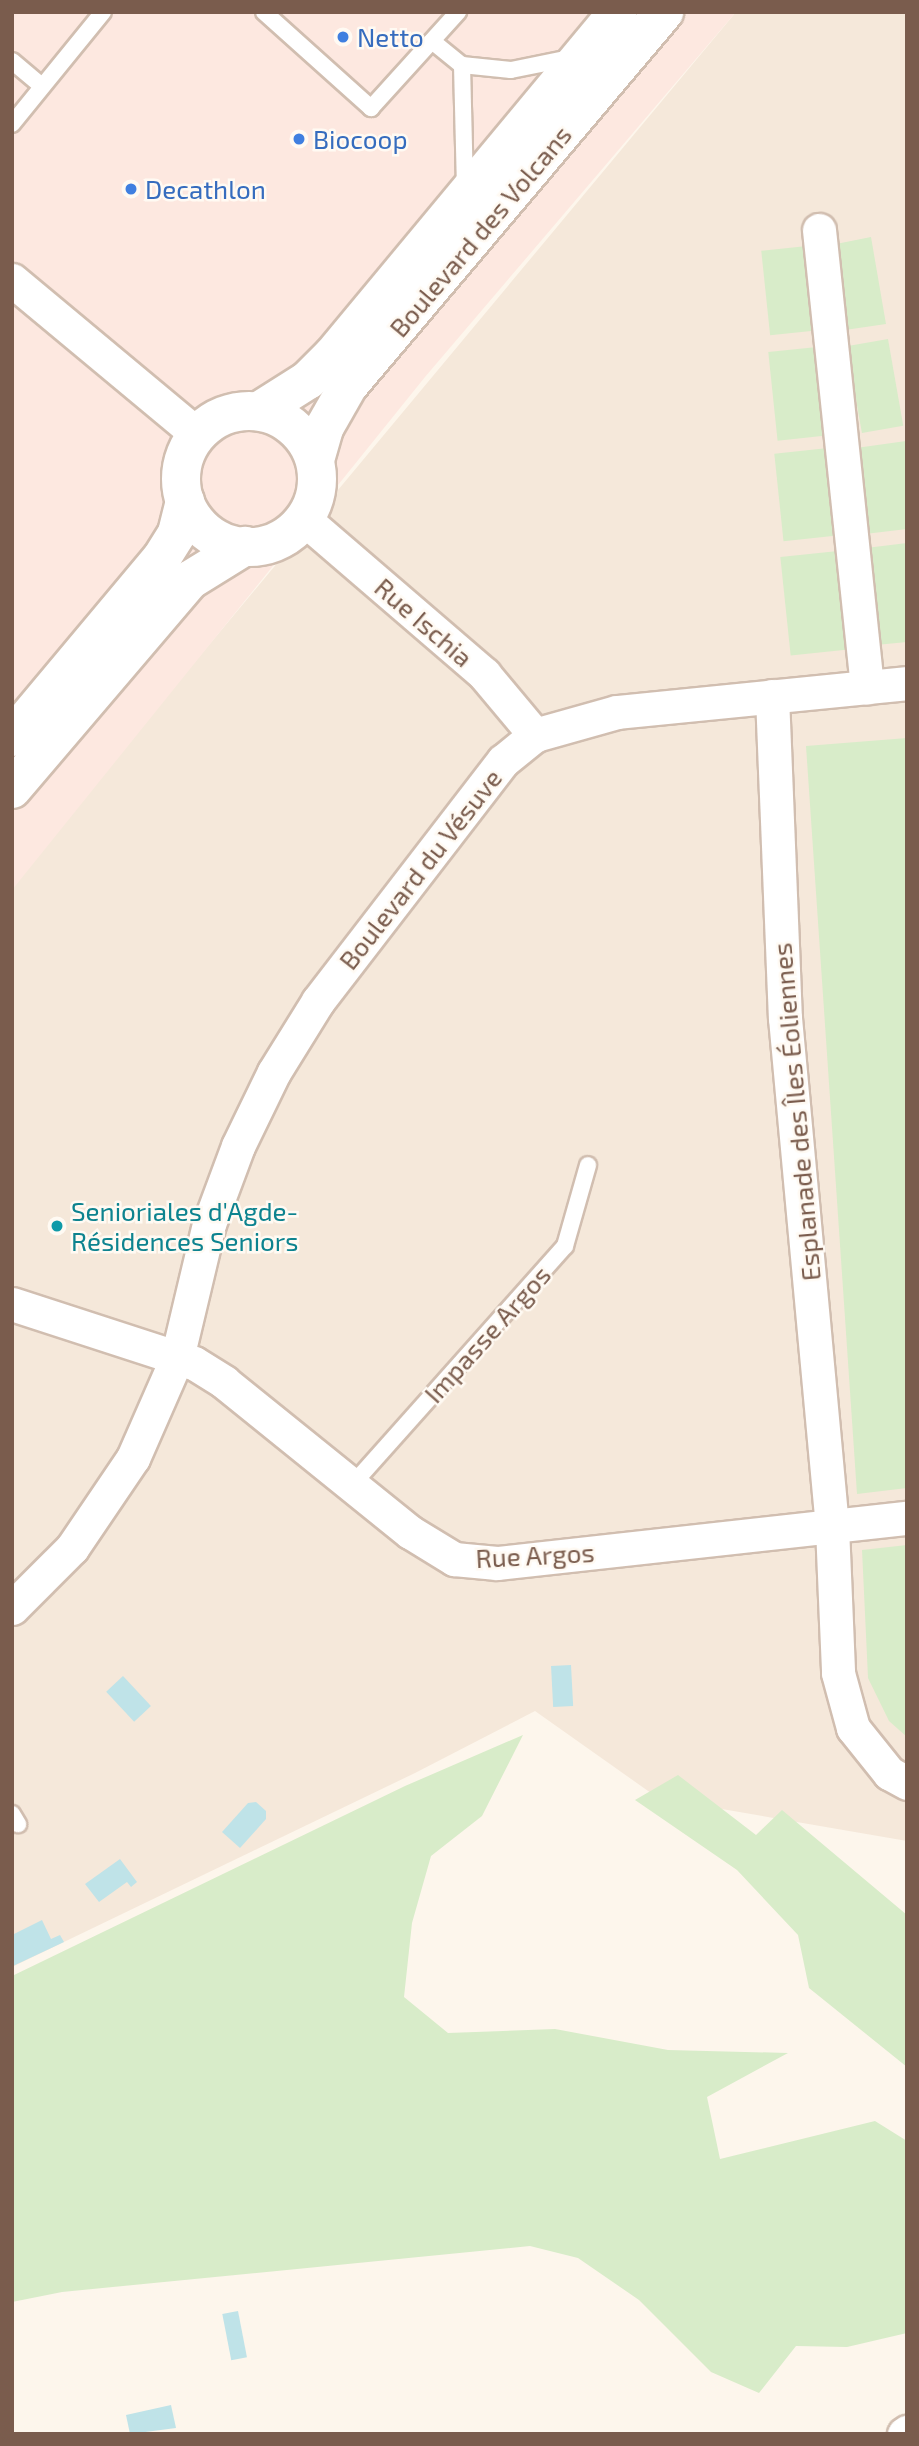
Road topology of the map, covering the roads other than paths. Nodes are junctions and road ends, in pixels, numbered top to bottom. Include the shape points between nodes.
1 (103, 12) edge
2 (264, 12) edge
3 (458, 12) edge
4 (618, 12) edge
5 (664, 12) edge
6 (432, 41) junction
7 (582, 56) junction
8 (12, 61) edge
9 (462, 65) junction
10 (42, 86) junction
11 (12, 124) edge
12 (463, 198) junction
13 (819, 230) dead end
14 (16, 290) edge
15 (259, 411) junction
16 (197, 434) junction
17 (315, 460) junction
18 (185, 502) junction
19 (304, 519) junction
20 (245, 546) junction
21 (907, 683) edge
22 (867, 687) junction
23 (772, 696) junction
24 (535, 735) junction
25 (12, 737) edge
26 (12, 789) edge
27 (588, 1165) dead end
28 (12, 1304) edge
29 (177, 1358) junction
30 (352, 1485) junction
31 (907, 1518) edge
32 (832, 1527) junction
33 (12, 1608) edge
34 (907, 1783) edge

1 - 10 lane
2 - 6 lane via 371,108
3 - 6 lane
4 - 7 street, Boulevard des Volcans
5 - 17 street, Boulevard des Volcans via 348,386 324,428
6 - 9 lane
7 - 9 lane via 512,70
7 - 12 street, Boulevard des Volcans
8 - 10 lane
9 - 12 lane
10 - 11 lane
12 - 15 street, Boulevard des Volcans via 332,355 308,380
13 - 22 street
14 - 16 street
15 - 16 street via 236,411
15 - 17 street via 294,428
16 - 18 street via 182,466
17 - 19 street via 317,481
18 - 20 street via 208,533
18 - 25 street via 177,533 161,559
19 - 20 street via 288,535 267,544
19 - 24 street, Rue Ischia via 484,674
20 - 26 street via 190,580
21 - 22 street, Boulevard du Vésuve
22 - 23 street, Boulevard du Vésuve
23 - 24 street, Boulevard du Vésuve via 617,712
23 - 32 street, Esplanade des Îles Éoliennes via 785,1018
24 - 29 street, Boulevard du Vésuve via 503,761 470,803 318,1001 274,1072 238,1146 209,1224
27 - 30 lane, Impasse Argos via 565,1246
28 - 29 street, Rue Argos
29 - 30 street, Rue Argos via 224,1382
29 - 33 street, Boulevard du Vésuve via 133,1458 72,1548
30 - 32 street, Rue Argos via 410,1532 454,1559 497,1563
31 - 32 street
32 - 34 street, Esplanade des Îles Éoliennes via 838,1673 853,1728 889,1773

